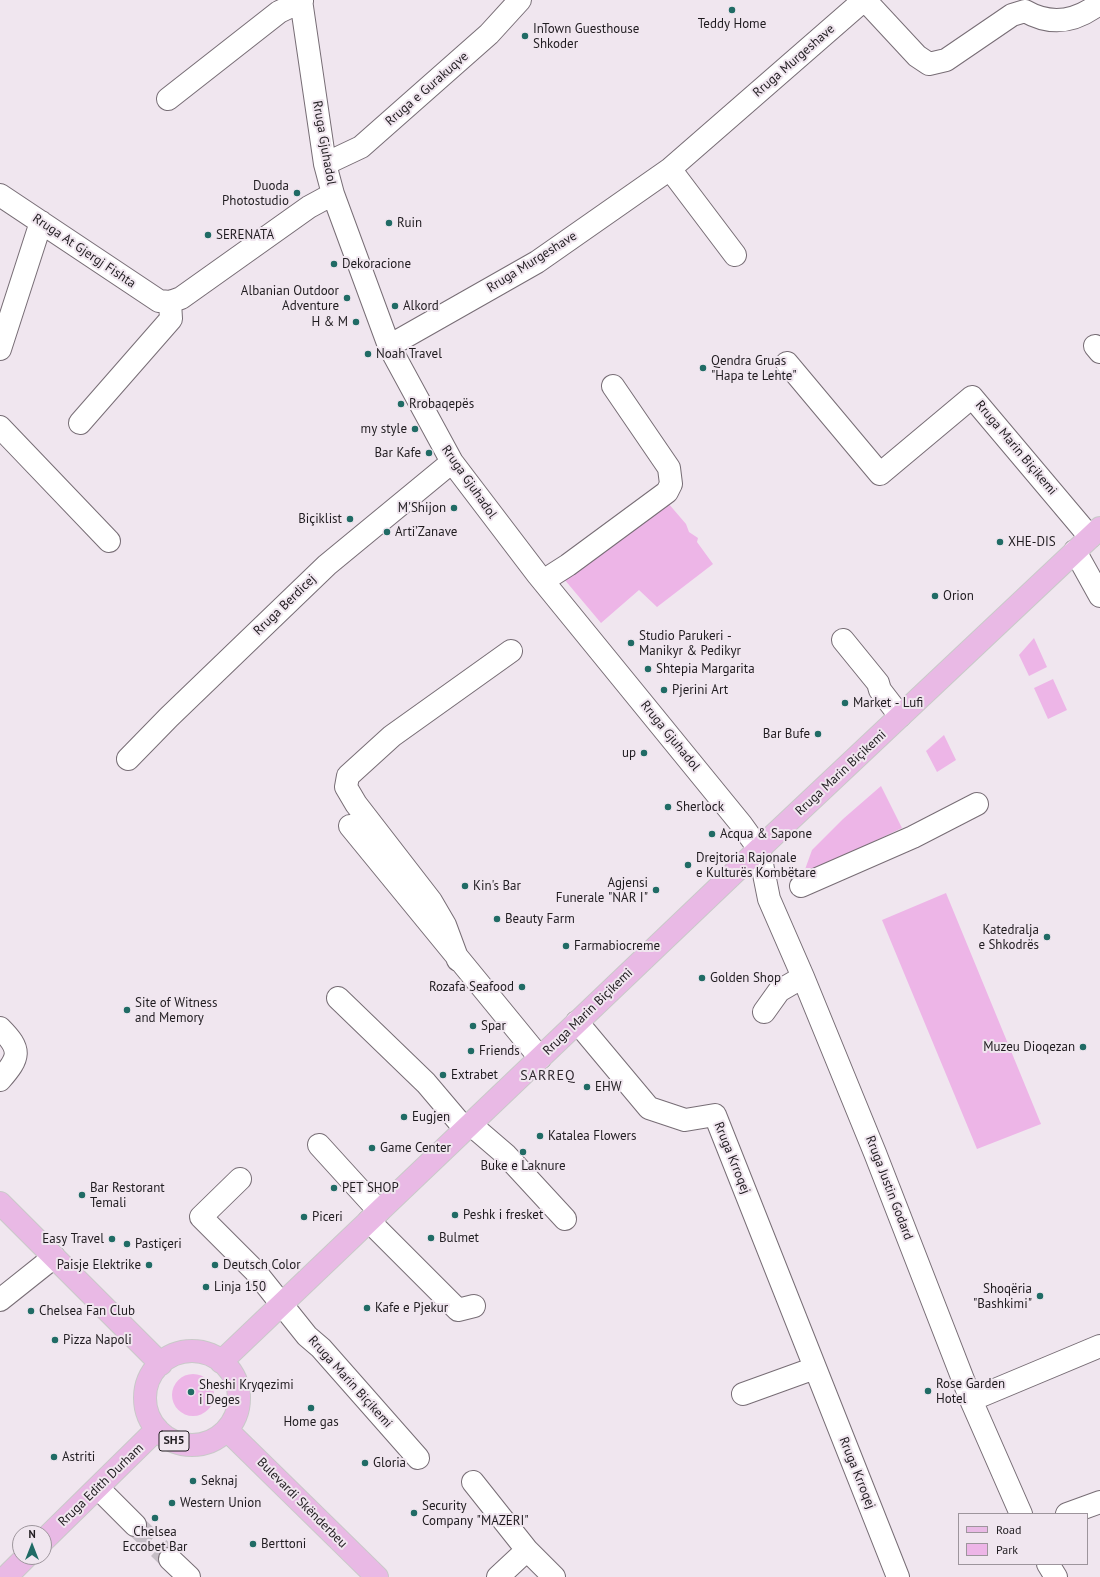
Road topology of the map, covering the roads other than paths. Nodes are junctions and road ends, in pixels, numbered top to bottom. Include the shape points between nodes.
1 (302, 0) edge
2 (520, 0) edge
3 (865, 0) edge
4 (1100, 3) edge
5 (168, 99) dead end
6 (325, 164) junction
7 (670, 169) junction
8 (333, 194) junction
9 (0, 195) edge
10 (41, 222) junction
11 (735, 255) dead end
12 (170, 302) junction
13 (389, 346) junction
14 (0, 348) edge
15 (787, 363) dead end
16 (613, 386) dead end
17 (80, 423) dead end
18 (0, 427) edge
19 (452, 462) junction
20 (1088, 539) edge
21 (109, 541) dead end
22 (543, 581) junction
23 (1100, 596) edge
24 (843, 640) dead end
25 (511, 651) dead end
26 (900, 716) junction
27 (128, 759) dead end
28 (977, 804) dead end
29 (350, 826) dead end
30 (759, 849) junction
31 (801, 886) dead end
32 (458, 960) junction
33 (804, 976) junction
34 (338, 998) dead end
35 (764, 1012) dead end
36 (577, 1022) junction
37 (0, 1028) edge
38 (540, 1058) junction
39 (0, 1080) edge
40 (468, 1127) junction
41 (318, 1145) dead end
42 (240, 1179) dead end
43 (0, 1203) edge
44 (374, 1216) junction
45 (564, 1219) dead end
46 (54, 1256) junction
47 (0, 1300) edge
48 (282, 1306) junction
49 (474, 1306) dead end
50 (1100, 1346) edge
51 (221, 1362) junction
52 (161, 1364) junction
53 (815, 1368) junction
54 (744, 1394) dead end
55 (971, 1400) junction
56 (157, 1429) junction
57 (227, 1430) junction
58 (418, 1458) dead end
59 (473, 1482) dead end
60 (98, 1488) junction
61 (1100, 1502) edge
62 (1021, 1513) edge
63 (1070, 1513) edge
64 (136, 1525) tunnel mouth
65 (52, 1532) edge
66 (527, 1550) junction
67 (170, 1559) tunnel mouth
68 (18, 1565) edge
69 (1049, 1565) edge
70 (6, 1577) edge
71 (189, 1577) edge
72 (377, 1577) edge
73 (498, 1577) edge
74 (554, 1577) edge
75 (898, 1577) edge
76 (1056, 1577) edge

1 - 5 street, Rruga Gjuhadol via 279,12
1 - 6 street, Rruga Gjuhadol
2 - 6 street, Rruga e Gurakuqve via 489,34 361,147
3 - 4 street, Rruga Murgeshave via 917,56 928,64 946,60 1012,15 1025,11 1046,20 1059,21 1086,13
3 - 7 street, Rruga Murgeshave
6 - 8 street, Rruga Gjuhadol
7 - 11 street
7 - 13 street, Rruga Murgeshave via 537,262
8 - 12 street via 309,207 181,298
8 - 13 street, Rruga Gjuhadol
9 - 10 street, Rruga At Gjergj Fishta
10 - 12 street, Rruga At Gjergj Fishta via 159,301
10 - 14 street
12 - 17 street via 171,319
13 - 19 street, Rruga Gjuhadol
15 - 20 street, Rruga Marin Biçikemi via 880,474 972,397
16 - 22 street via 669,468 671,484 667,492
18 - 21 street
19 - 22 street, Rruga Gjuhadol
19 - 27 street, Rruga Berdicej via 327,565 168,717
20 - 23 street
20 - 26 main road, Rruga Marin Biçikemi
22 - 30 street, Rruga Gjuhadol via 742,824
24 - 26 street
25 - 32 street via 392,736 348,776 346,788 431,901 444,924
26 - 30 main road, Rruga Marin Biçikemi
28 - 31 street via 913,837
29 - 32 street, Rruga Marin Biçikemi
30 - 33 street, Rruga Justin Godard via 769,899
30 - 36 main road, Rruga Marin Biçikemi
32 - 38 street, Rruga Marin Biçikemi
33 - 35 street via 779,992
33 - 55 street, Rruga Justin Godard
34 - 40 street
36 - 38 main road, Rruga Marin Biçikemi
36 - 53 street, Rruga Krroqej via 649,1108 684,1120 715,1115
37 - 39 street via 13,1041 16,1050 16,1058
38 - 40 main road, Rruga Marin Biçikemi
40 - 44 main road, Rruga Marin Biçikemi
40 - 45 street via 504,1154
41 - 44 street
42 - 48 street, Rruga Marin Biçikemi via 201,1217 255,1271
43 - 46 main road
44 - 48 main road, Rruga Marin Biçikemi
44 - 49 street via 403,1256 458,1310
46 - 47 street
46 - 52 main road
48 - 51 main road, Rruga Marin Biçikemi
48 - 58 street, Rruga Marin Biçikemi
50 - 55 street
51 - 52 main road, SH5 via 210,1355 184,1352 172,1356
51 - 57 main road, SH5 via 232,1373 238,1387 239,1402 235,1417
52 - 56 main road, SH5 via 153,1373 145,1396 146,1408
53 - 54 street
53 - 75 street, Rruga Krroqej
55 - 62 street, Rruga Justin Godard
56 - 57 main road, SH5 via 169,1439 184,1445 200,1445 215,1439
56 - 60 main road, Rruga Edith Durham
57 - 72 main road, Bulevardi Skënderbeu
59 - 66 street
60 - 64 street
60 - 65 main road, Rruga Edith Durham
61 - 63 street
66 - 73 street
66 - 74 street
67 - 71 street
68 - 70 main road
69 - 76 street

